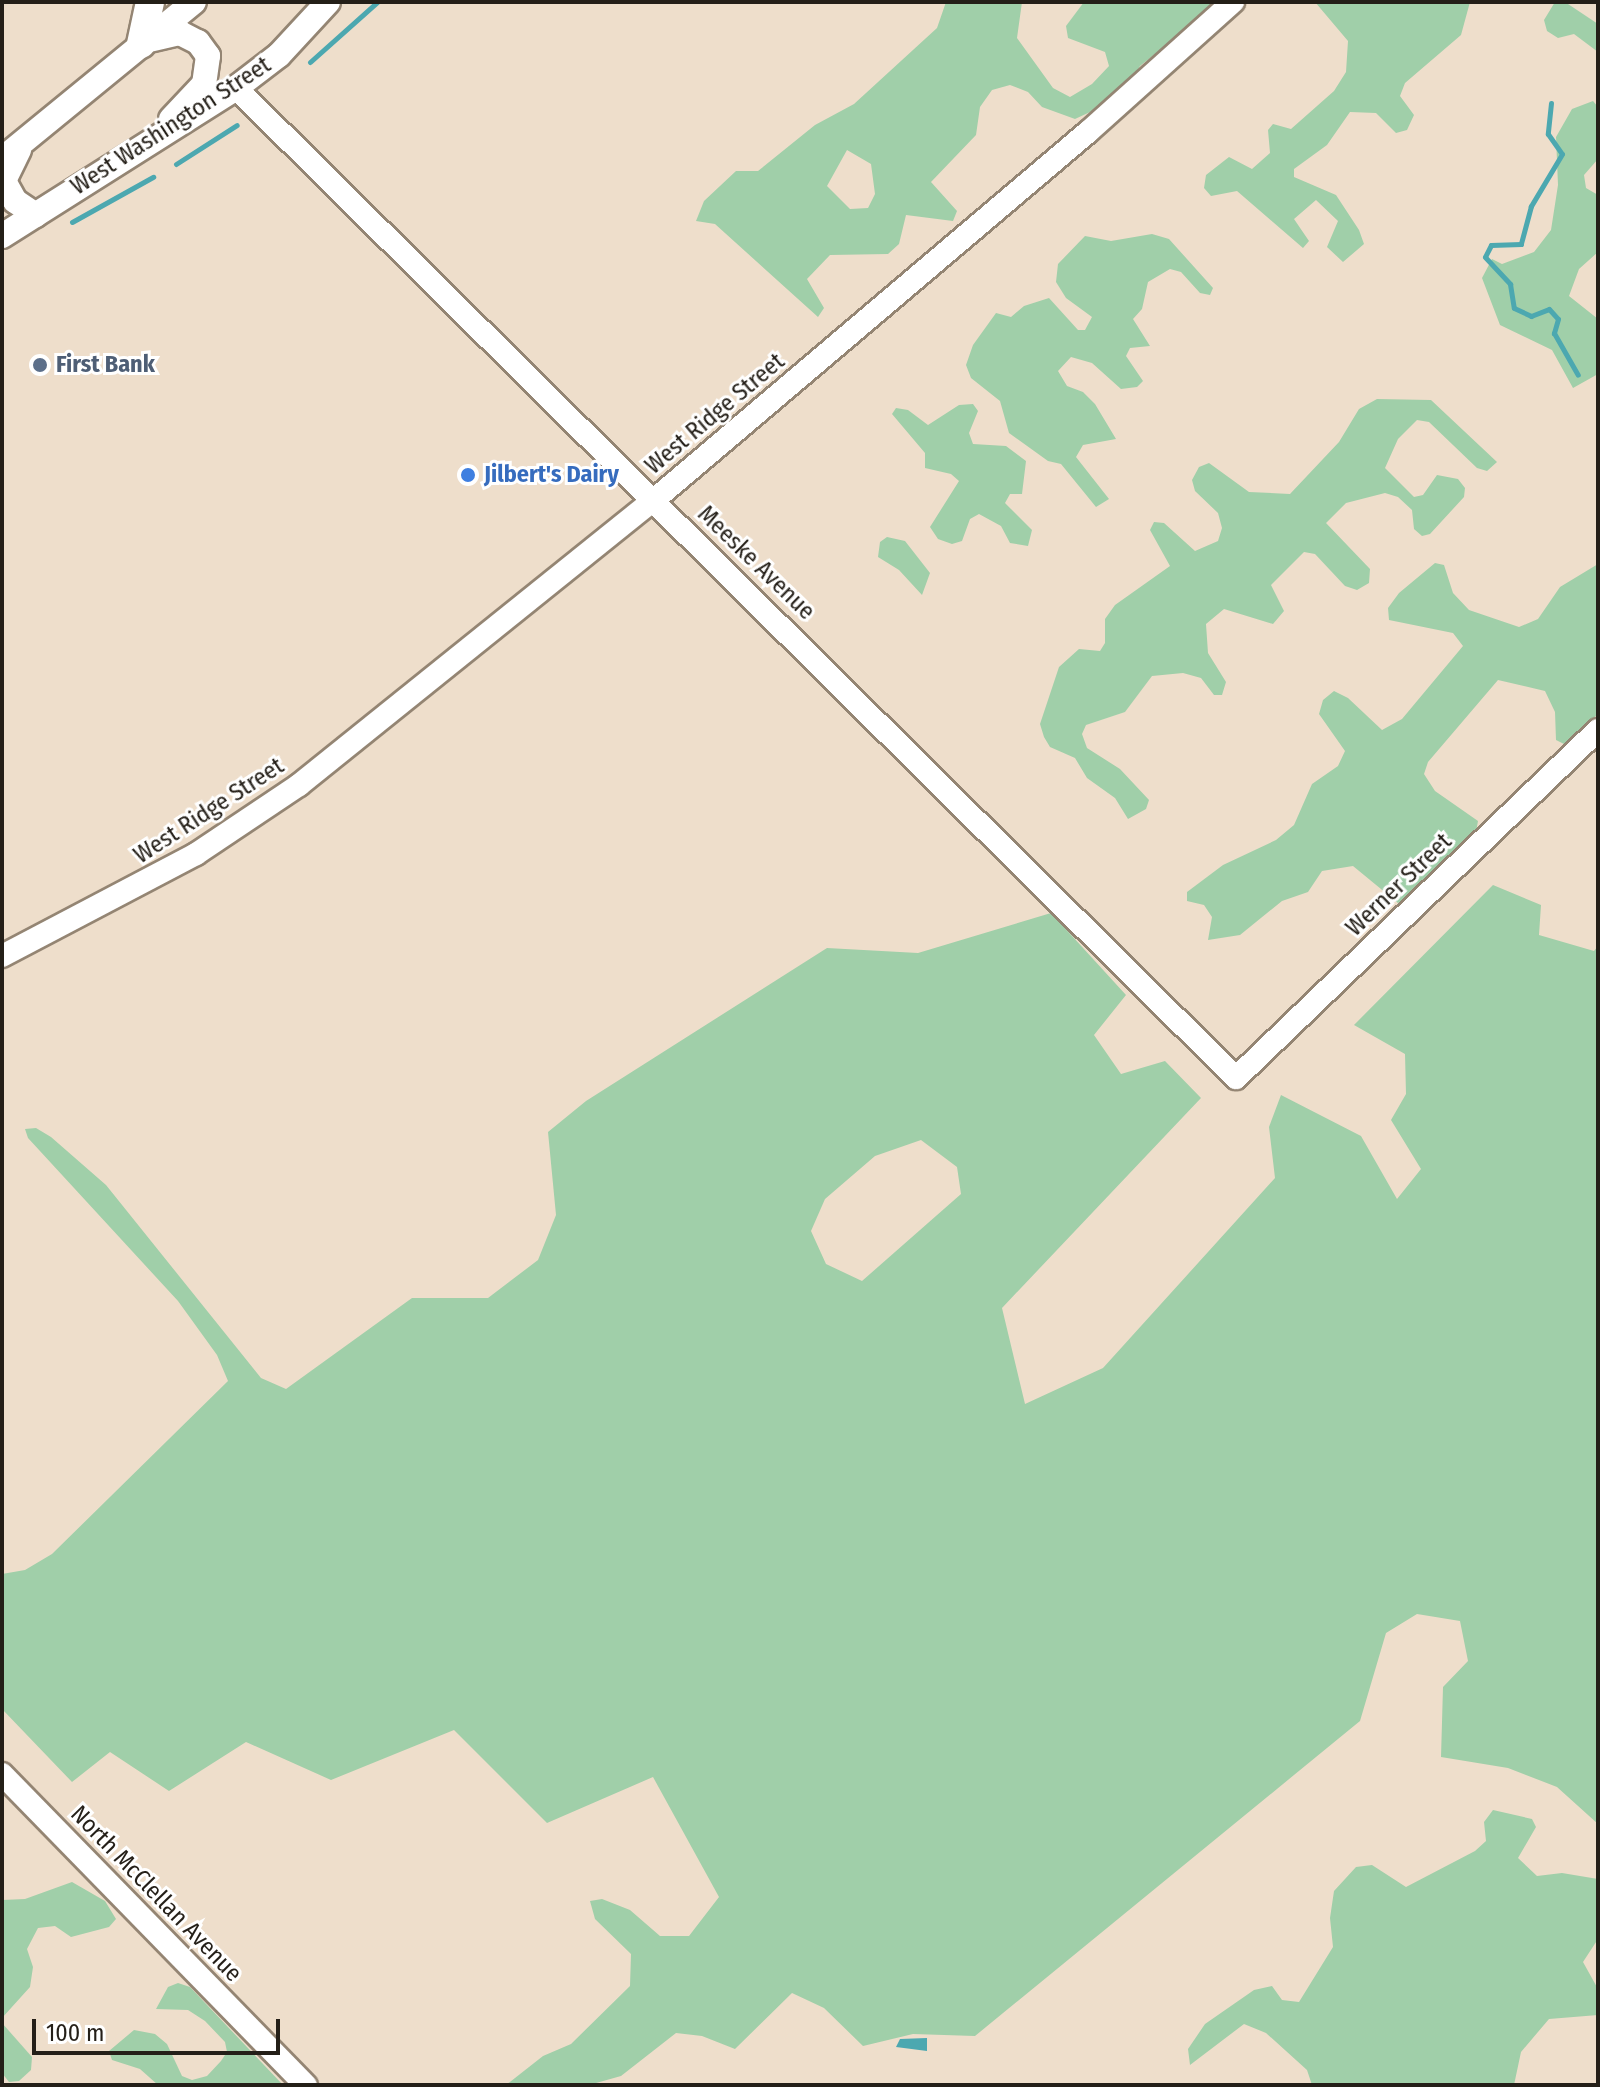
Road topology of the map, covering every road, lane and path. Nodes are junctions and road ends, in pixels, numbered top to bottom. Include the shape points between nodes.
1 (150, 2) edge
2 (194, 2) edge
3 (328, 2) edge
4 (1233, 2) edge
5 (141, 44) junction
6 (236, 88) junction
7 (27, 138) junction
8 (147, 144) junction
9 (2, 159) edge
10 (36, 215) junction
11 (2, 236) edge
12 (654, 500) junction
13 (1598, 730) edge
14 (2, 956) edge
15 (1236, 1078) joint
16 (2, 1774) edge
17 (306, 2085) edge

1 - 5 highway
2 - 5 main road
3 - 6 main road, West Washington Street via 279,55
4 - 12 street, West Ridge Street via 1088,132
5 - 7 main road
5 - 8 main road via 180,33 198,42 210,65 204,84
6 - 8 main road, West Washington Street
6 - 12 street, Meeske Avenue
7 - 9 main road
7 - 10 main road via 7,166 4,181 15,201
8 - 10 main road, West Washington Street
10 - 11 main road, West Washington Street
12 - 14 street, West Ridge Street via 299,785 196,854
12 - 15 street, Meeske Avenue
13 - 15 street, Werner Street
16 - 17 street, North McClellan Avenue

